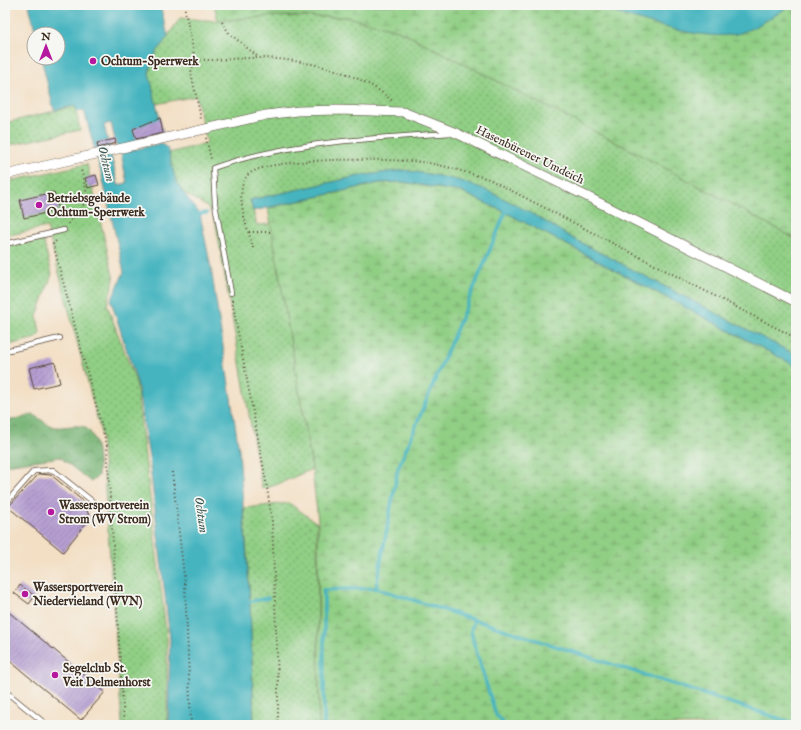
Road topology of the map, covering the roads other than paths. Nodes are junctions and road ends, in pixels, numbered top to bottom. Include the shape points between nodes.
1 (456, 133) junction
2 (5, 175) edge
3 (64, 230) road end
4 (5, 244) edge
5 (231, 293) road end
6 (796, 302) edge
7 (60, 338) dead end
8 (5, 351) edge
9 (92, 501) dead end
10 (5, 504) edge
11 (5, 691) edge
12 (47, 725) edge

1 - 2 street, Hasenbürener Umdeich via 403,112 298,111 233,123
1 - 5 lane via 362,138 305,145 213,168 215,204
1 - 6 street, Hasenbürener Umdeich
3 - 4 lane
7 - 8 lane
9 - 10 lane via 53,470 34,471
11 - 12 lane

